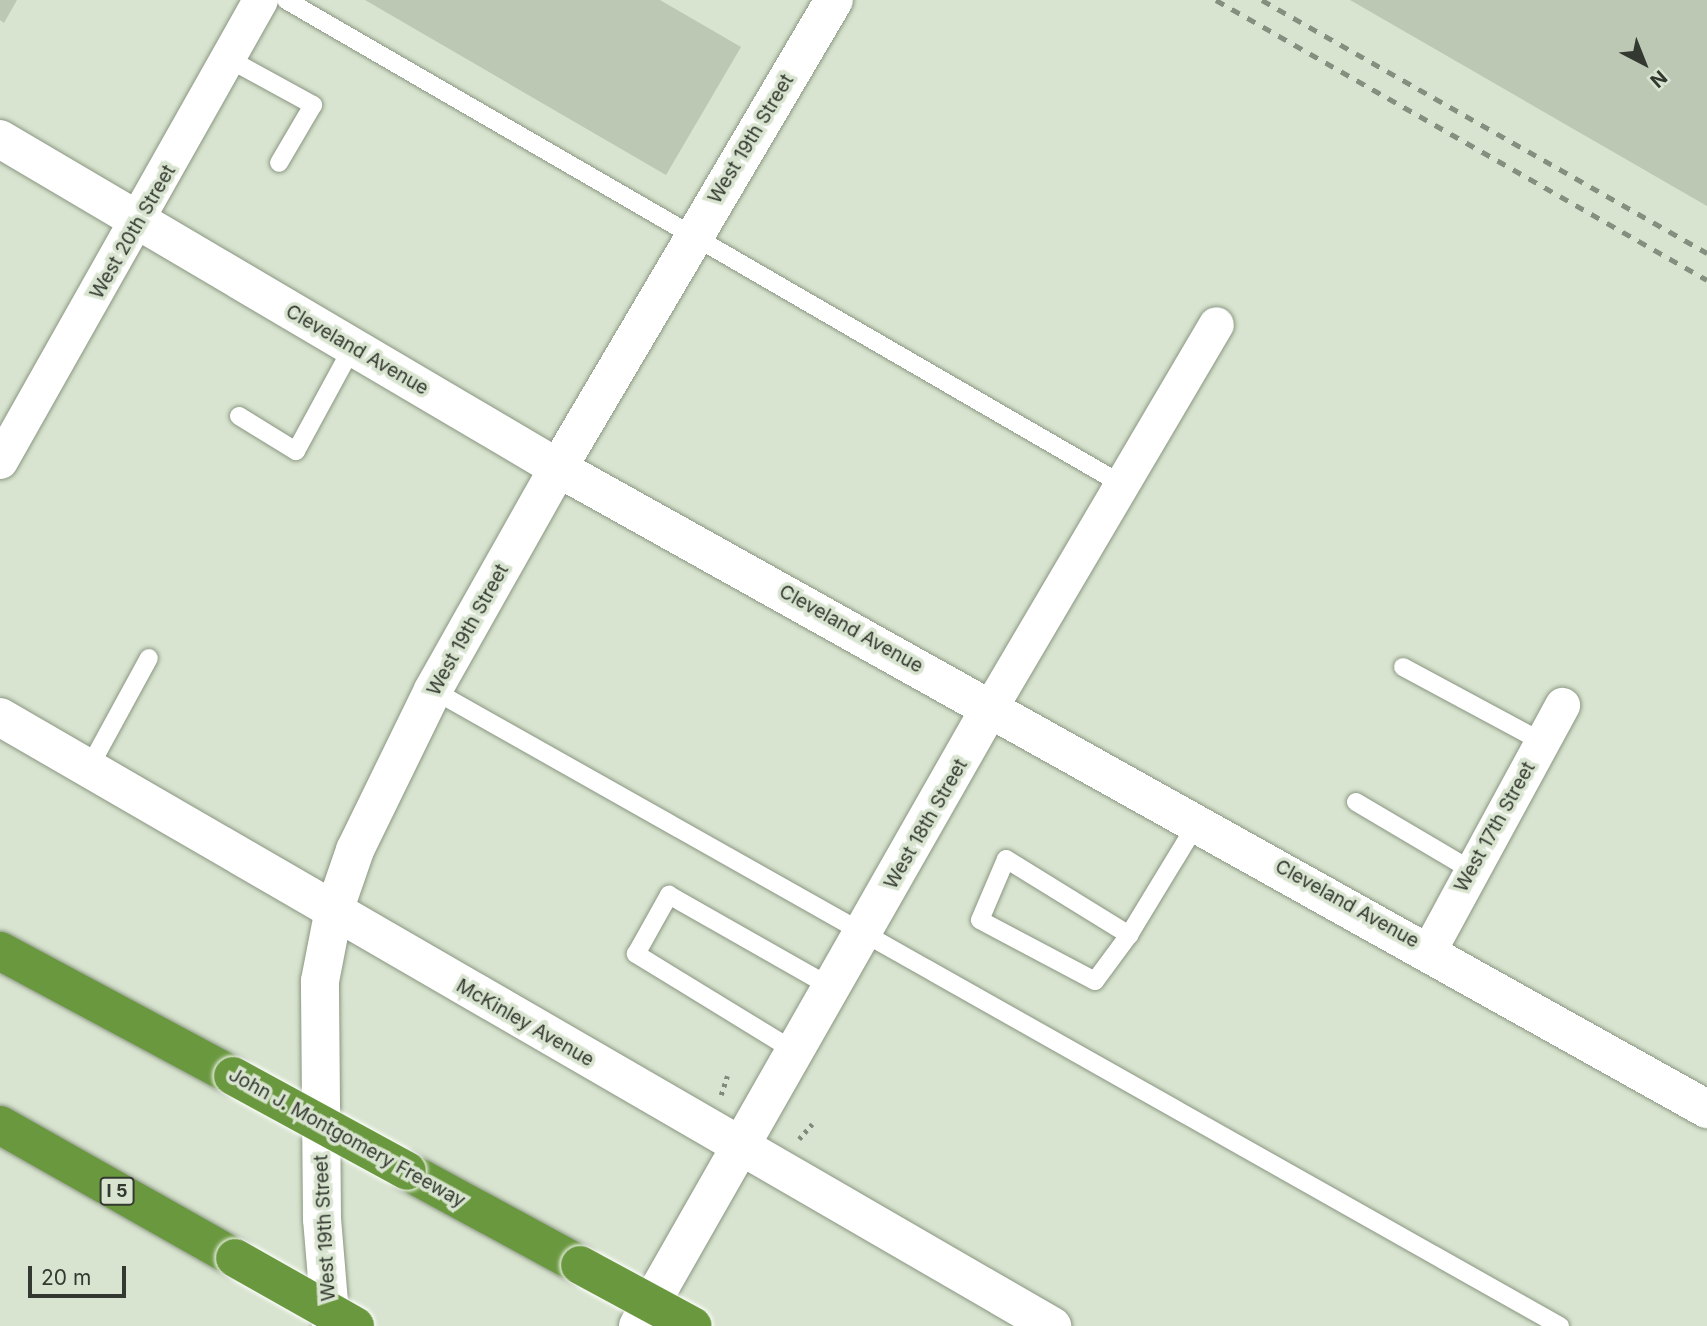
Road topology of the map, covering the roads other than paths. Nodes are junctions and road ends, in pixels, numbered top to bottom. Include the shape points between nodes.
1 (260, 0) edge
2 (285, 0) edge
3 (834, 0) edge
4 (229, 59) junction
5 (0, 139) edge
6 (279, 163) dead end
7 (139, 222) junction
8 (692, 240) junction
9 (1216, 324) dead end
10 (352, 348) junction
11 (239, 416) dead end
12 (0, 461) edge
13 (558, 468) junction
14 (1123, 485) junction
15 (149, 658) dead end
16 (1403, 667) dead end
17 (433, 690) junction
18 (1562, 705) dead end
19 (991, 706) junction
20 (0, 717) edge
21 (1542, 742) junction
22 (90, 766) junction
23 (1356, 802) dead end
24 (1199, 820) junction
25 (1471, 870) junction
26 (333, 914) junction
27 (866, 929) junction
28 (1129, 935) junction
29 (1429, 950) junction
30 (0, 951) edge
31 (833, 988) junction
32 (796, 1052) junction
33 (1707, 1110) edge
34 (0, 1125) edge
35 (742, 1147) junction
36 (331, 1326) edge
37 (355, 1326) edge
38 (638, 1326) edge
39 (693, 1326) edge
40 (1052, 1326) edge
41 (1560, 1326) edge

1 - 4 street, West 20th Street
2 - 8 lane
3 - 8 main road, West 19th Street
4 - 6 lane via 313,105
4 - 7 street, West 20th Street
5 - 7 main road, Cleveland Avenue
7 - 10 main road, Cleveland Avenue
7 - 12 street, West 20th Street
8 - 13 main road, West 19th Street
8 - 14 lane
9 - 14 street, West 18th Street
10 - 11 lane via 296,451
10 - 13 main road, Cleveland Avenue
13 - 17 main road, West 19th Street
13 - 19 main road, Cleveland Avenue
14 - 19 street, West 18th Street
15 - 22 lane
16 - 21 lane
17 - 26 main road, West 19th Street via 355,850
17 - 27 lane
18 - 21 street, West 17th Street
19 - 24 main road, Cleveland Avenue
19 - 27 main road, West 18th Street
20 - 22 main road, McKinley Avenue
21 - 25 street, West 17th Street
22 - 26 main road, McKinley Avenue
23 - 25 lane
24 - 28 lane
24 - 29 main road, Cleveland Avenue
25 - 29 street, West 17th Street
26 - 35 main road, McKinley Avenue
26 - 36 main road, West 19th Street via 320,981 322,1219
27 - 31 main road, West 18th Street
27 - 41 lane
28 - 28 lane via 1006,859 980,920 1095,981
29 - 33 main road, Cleveland Avenue
30 - 39 highway, John J. Montgomery Freeway, bridge
31 - 32 main road, West 18th Street
31 - 32 lane via 669,895 636,954
32 - 35 main road, West 18th Street
34 - 37 highway, I 5, bridge
35 - 38 main road, West 18th Street
35 - 40 main road, McKinley Avenue

